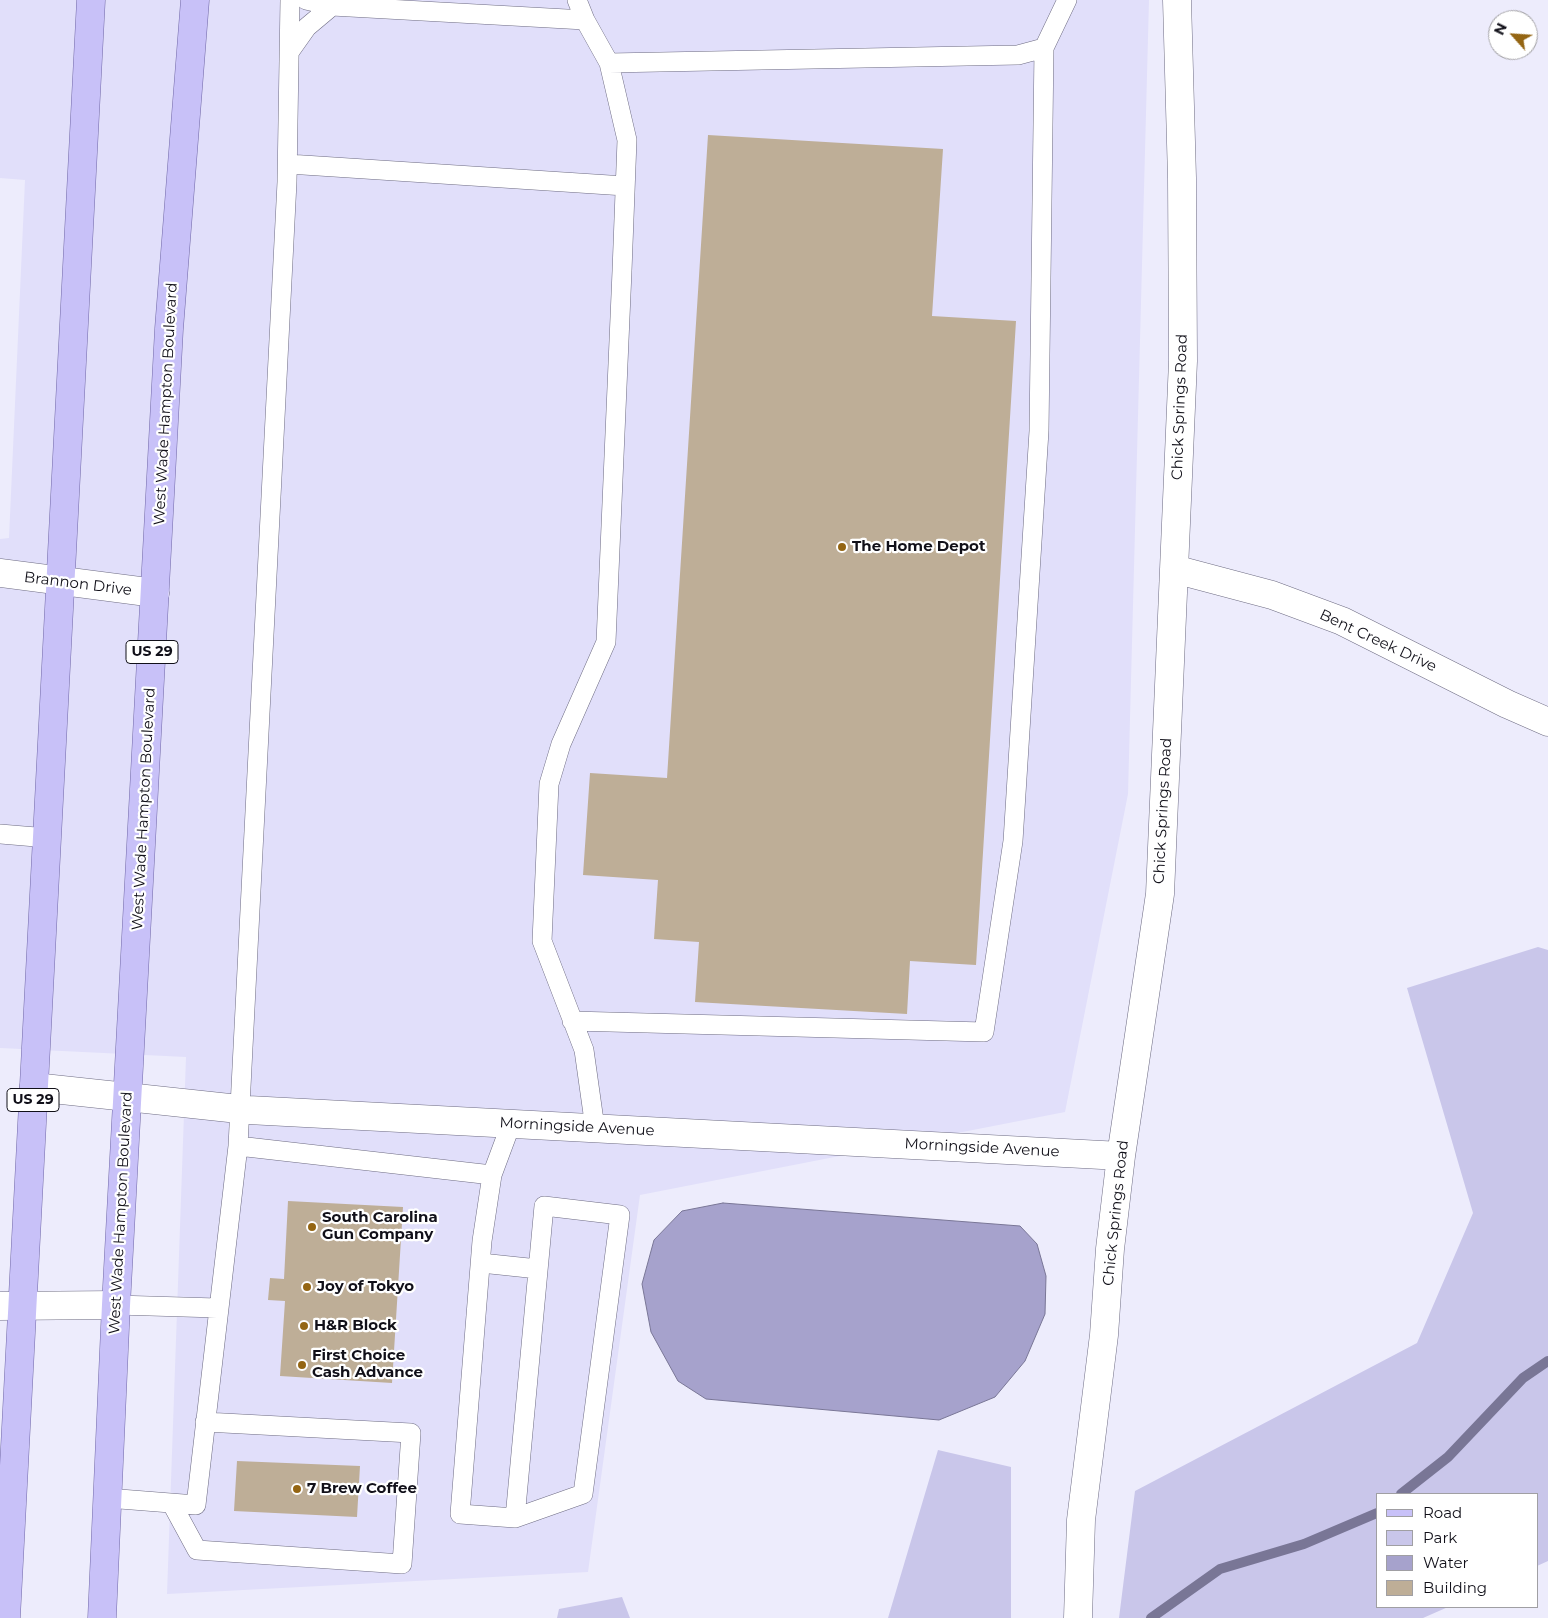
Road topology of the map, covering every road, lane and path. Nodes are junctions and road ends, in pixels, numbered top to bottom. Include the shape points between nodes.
1 (91, 0) edge
2 (195, 0) edge
3 (290, 0) edge
4 (306, 0) edge
5 (577, 0) edge
6 (1067, 0) edge
7 (1177, 0) edge
8 (332, 6) junction
9 (586, 20) junction
10 (1044, 48) junction
11 (290, 51) junction
12 (608, 63) junction
13 (288, 164) junction
14 (625, 186) junction
15 (1174, 569) junction
16 (0, 573) edge
17 (61, 582) junction
18 (155, 594) junction
19 (1548, 722) edge
20 (0, 834) edge
21 (48, 838) junction
22 (572, 1020) junction
23 (34, 1087) junction
24 (128, 1097) junction
25 (240, 1109) junction
26 (511, 1124) junction
27 (595, 1128) junction
28 (238, 1146) junction
29 (1121, 1156) junction
30 (492, 1175) junction
31 (481, 1263) junction
32 (538, 1269) junction
33 (116, 1305) junction
34 (11, 1306) edge
35 (217, 1308) junction
36 (205, 1422) junction
37 (107, 1498) junction
38 (172, 1504) junction
39 (514, 1518) junction
40 (6, 1618) edge
41 (102, 1618) edge
42 (1078, 1618) edge

1 - 17 main road, US 29
2 - 18 main road, West Wade Hampton Boulevard / US 29 via 169,329
3 - 11 lane
4 - 8 lane
5 - 9 lane
6 - 10 lane
7 - 15 street, Chick Springs Road via 1183,361
8 - 9 lane
8 - 11 lane via 307,26
9 - 12 lane
10 - 12 lane via 1018,55
10 - 22 lane via 1038,441 1013,841 984,1032
11 - 13 lane
12 - 14 lane via 627,140
13 - 14 lane
13 - 25 lane
14 - 22 lane via 606,642 548,784 542,942
15 - 19 street, Bent Creek Drive via 1272,595 1342,621
15 - 29 street, Chick Springs Road via 1160,894
16 - 17 street, Brannon Drive
17 - 18 street, Brannon Drive
17 - 21 main road, US 29
18 - 24 main road, West Wade Hampton Boulevard / US 29
20 - 21 lane
21 - 23 main road, US 29
22 - 27 lane via 584,1050
23 - 24 street, Morningside Avenue
23 - 34 main road, US 29
24 - 25 street, Morningside Avenue
24 - 33 main road, West Wade Hampton Boulevard / US 29
25 - 26 street, Morningside Avenue
25 - 28 lane
26 - 27 street, Morningside Avenue
26 - 30 lane
27 - 29 street, Morningside Avenue
28 - 30 lane
28 - 35 lane
29 - 42 street, Chick Springs Road via 1104,1335 1081,1520
30 - 31 lane
31 - 32 lane
31 - 39 lane via 460,1514
32 - 39 lane
32 - 39 lane via 544,1206 620,1215 583,1494
33 - 34 street
33 - 35 lane
33 - 37 main road, West Wade Hampton Boulevard / US 29
34 - 40 main road, US 29
35 - 36 lane
36 - 38 lane via 196,1505
36 - 38 lane via 411,1433 402,1564 197,1550
37 - 38 lane
37 - 41 main road, West Wade Hampton Boulevard / US 29

